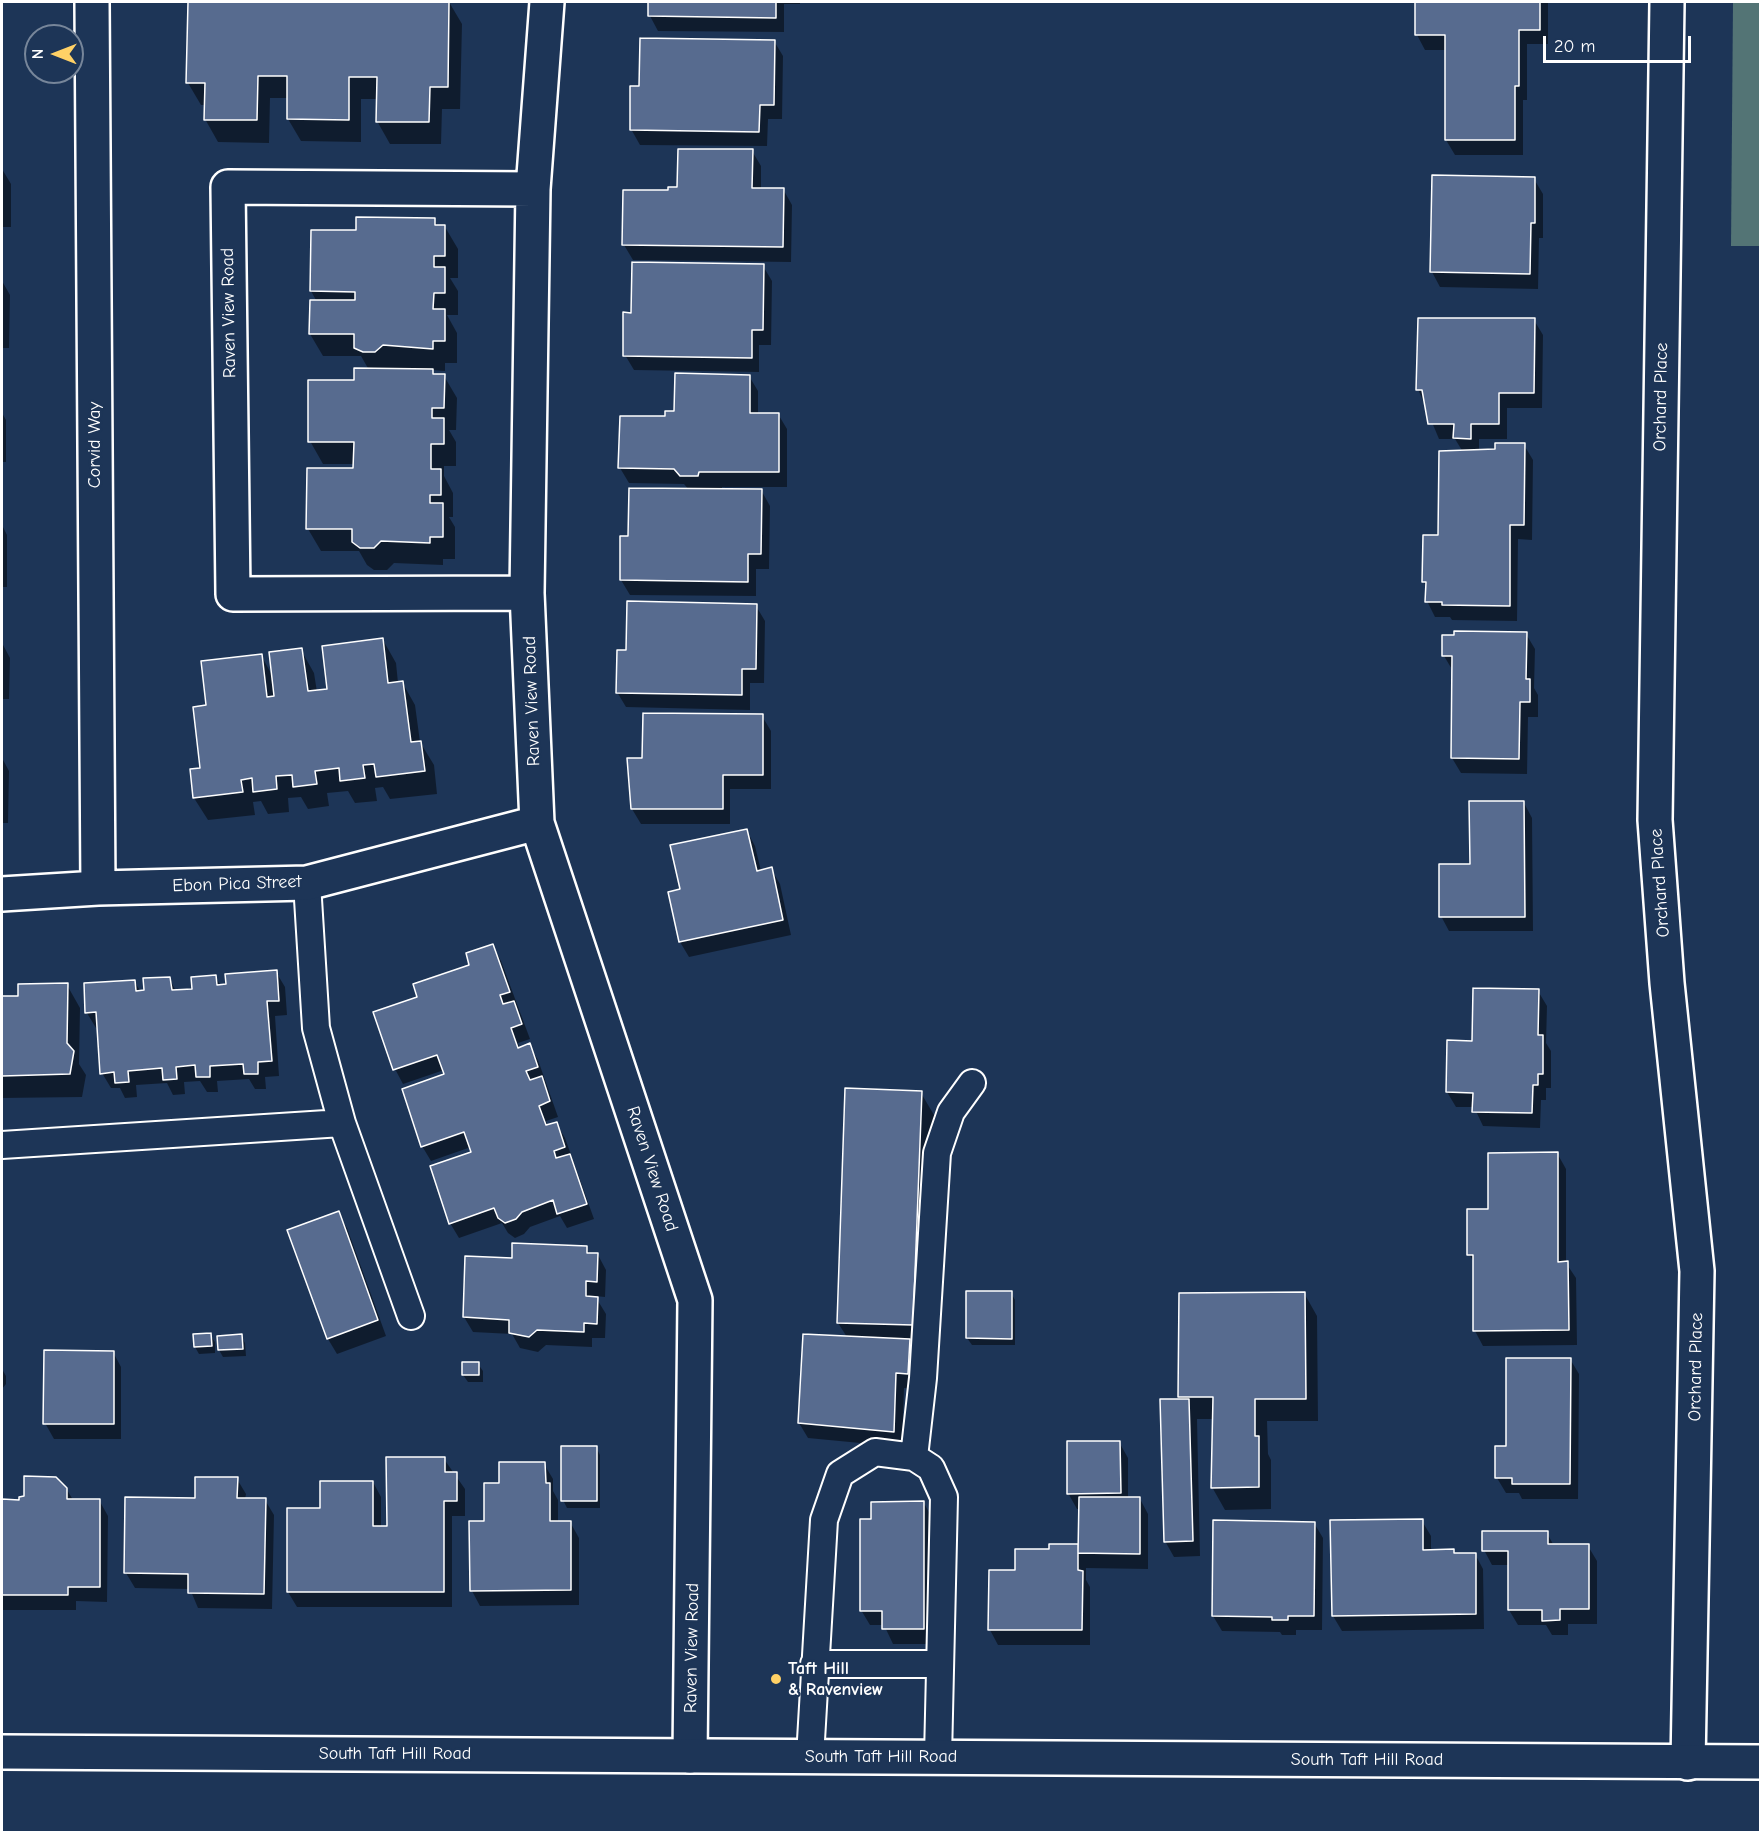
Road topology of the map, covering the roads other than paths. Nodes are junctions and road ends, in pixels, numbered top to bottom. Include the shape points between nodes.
1 (92, 2) edge
2 (547, 2) edge
3 (1667, 2) edge
4 (533, 189) junction
5 (527, 593) junction
6 (537, 823) junction
7 (307, 883) junction
8 (98, 888) junction
9 (2, 894) edge
10 (972, 1083) dead end
11 (342, 1123) junction
12 (2, 1144) edge
13 (411, 1316) dead end
14 (914, 1457) junction
15 (814, 1664) junction
16 (940, 1664) junction
17 (2, 1752) edge
18 (690, 1756) junction
19 (810, 1757) junction
20 (938, 1757) junction
21 (1761, 1762) edge
22 (1688, 1763) junction

1 - 8 street, Corvid Way
2 - 4 street, Raven View Road
3 - 22 street, Orchard Place via 1655,820 1667,983 1697,1271
4 - 5 street, Raven View Road
4 - 5 street, Raven View Road via 228,187 233,594
5 - 6 street, Raven View Road
6 - 7 street, Ebon Pica Street
6 - 18 street, Raven View Road via 695,1300
7 - 8 street, Ebon Pica Street
7 - 11 lane via 316,1028
8 - 9 street, Ebon Pica Street
10 - 14 lane via 951,1112 937,1153 923,1378
11 - 12 lane
11 - 13 lane
14 - 15 lane via 875,1452 840,1474 824,1520
14 - 16 lane via 931,1468 944,1497
15 - 16 lane
15 - 19 lane
16 - 20 lane
17 - 18 street, South Taft Hill Road
18 - 19 street, South Taft Hill Road
19 - 20 street, South Taft Hill Road
20 - 22 street, South Taft Hill Road
21 - 22 street, South Taft Hill Road

